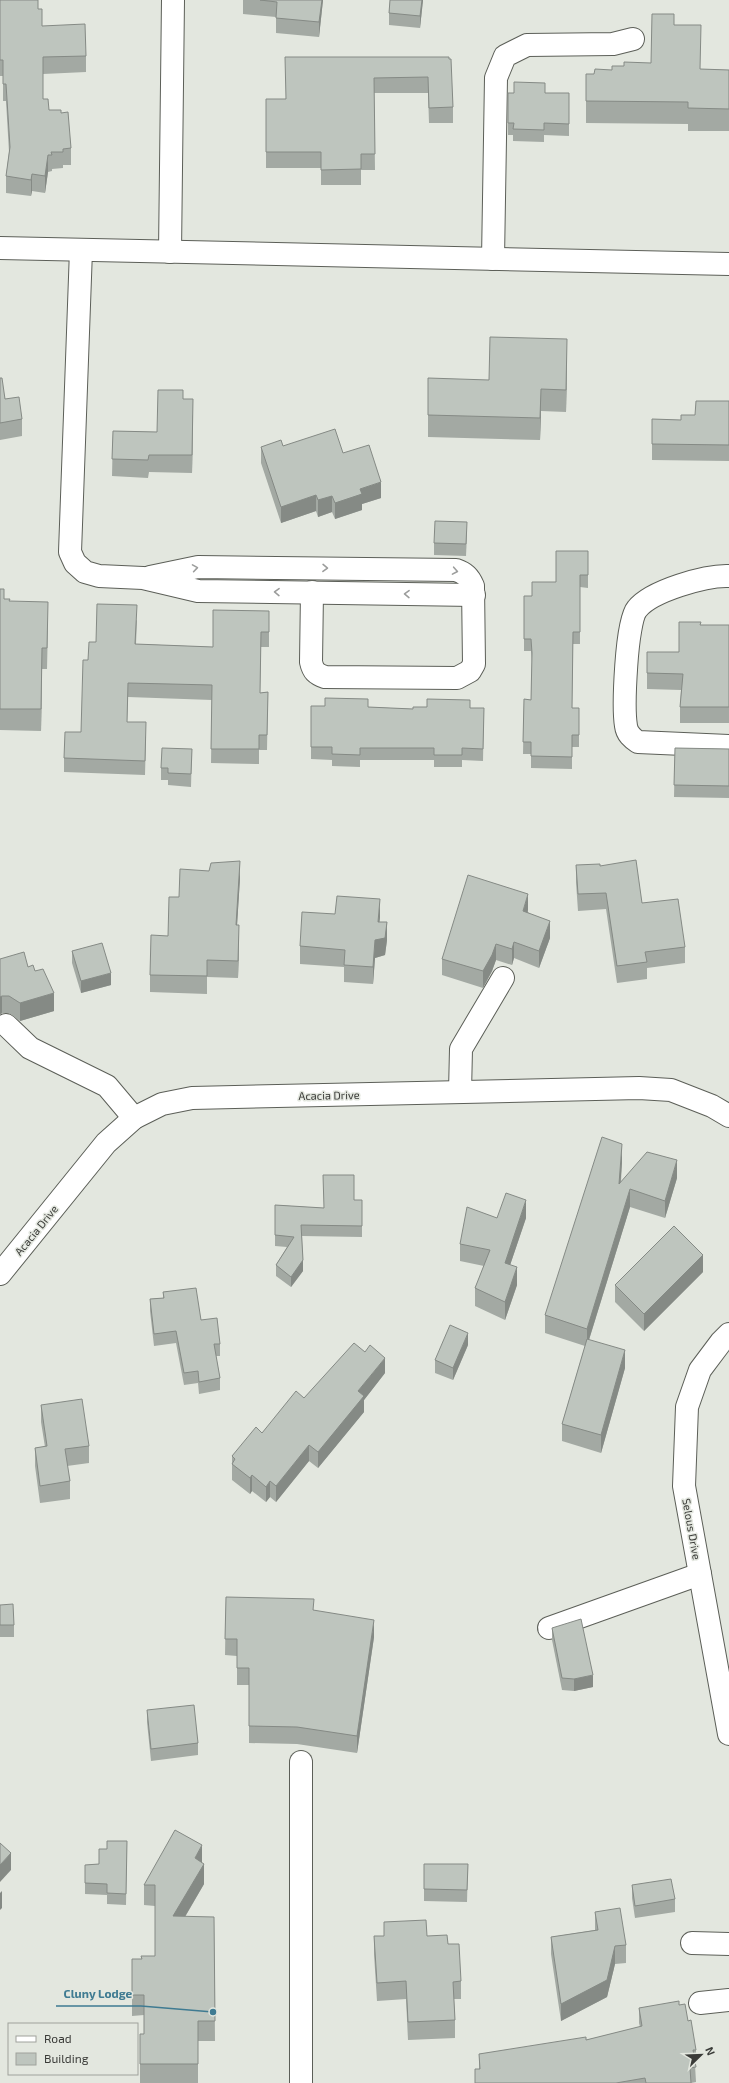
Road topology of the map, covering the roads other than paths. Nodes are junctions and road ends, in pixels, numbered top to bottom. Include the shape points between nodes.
1 (173, 0) edge
2 (633, 39) dead end
3 (0, 248) edge
4 (81, 250) junction
5 (170, 252) junction
6 (493, 259) junction
7 (729, 264) edge
8 (729, 576) edge
9 (143, 578) junction
10 (312, 592) junction
11 (474, 595) junction
12 (729, 746) edge
13 (503, 978) dead end
14 (6, 1025) dead end
15 (460, 1092) junction
16 (729, 1116) edge
17 (134, 1118) junction
18 (0, 1274) edge
19 (729, 1334) edge
20 (700, 1574) junction
21 (550, 1628) dead end
22 (729, 1734) edge
23 (301, 1762) dead end
24 (692, 1943) dead end
25 (729, 1944) edge
26 (729, 2000) edge
27 (700, 2003) dead end
28 (301, 2083) edge

1 - 5 street
2 - 6 street via 613,44 527,46 505,56 496,78
3 - 4 street
4 - 5 street
4 - 9 street via 70,552 75,563 85,572 99,576
5 - 6 street
6 - 7 street
8 - 12 street via 705,578 659,594 642,603 635,611 630,630 625,696 626,727 630,737 638,742
10 -> 9 street via 198,591
9 -> 11 street via 198,567 456,570 470,578
11 -> 10 street
10 - 11 street via 311,662 313,670 325,677 465,676 474,664
13 - 15 street via 461,1049
14 - 17 street via 30,1048 107,1086
15 - 16 street, Acacia Drive via 639,1088 671,1090 712,1106
15 - 17 street, Acacia Drive via 192,1098 162,1104
17 - 18 street, Acacia Drive via 106,1143
19 - 20 street, Selous Drive via 700,1370 687,1407 684,1486
20 - 21 street
20 - 22 street, Selous Drive
23 - 28 street
24 - 25 street
26 - 27 street

